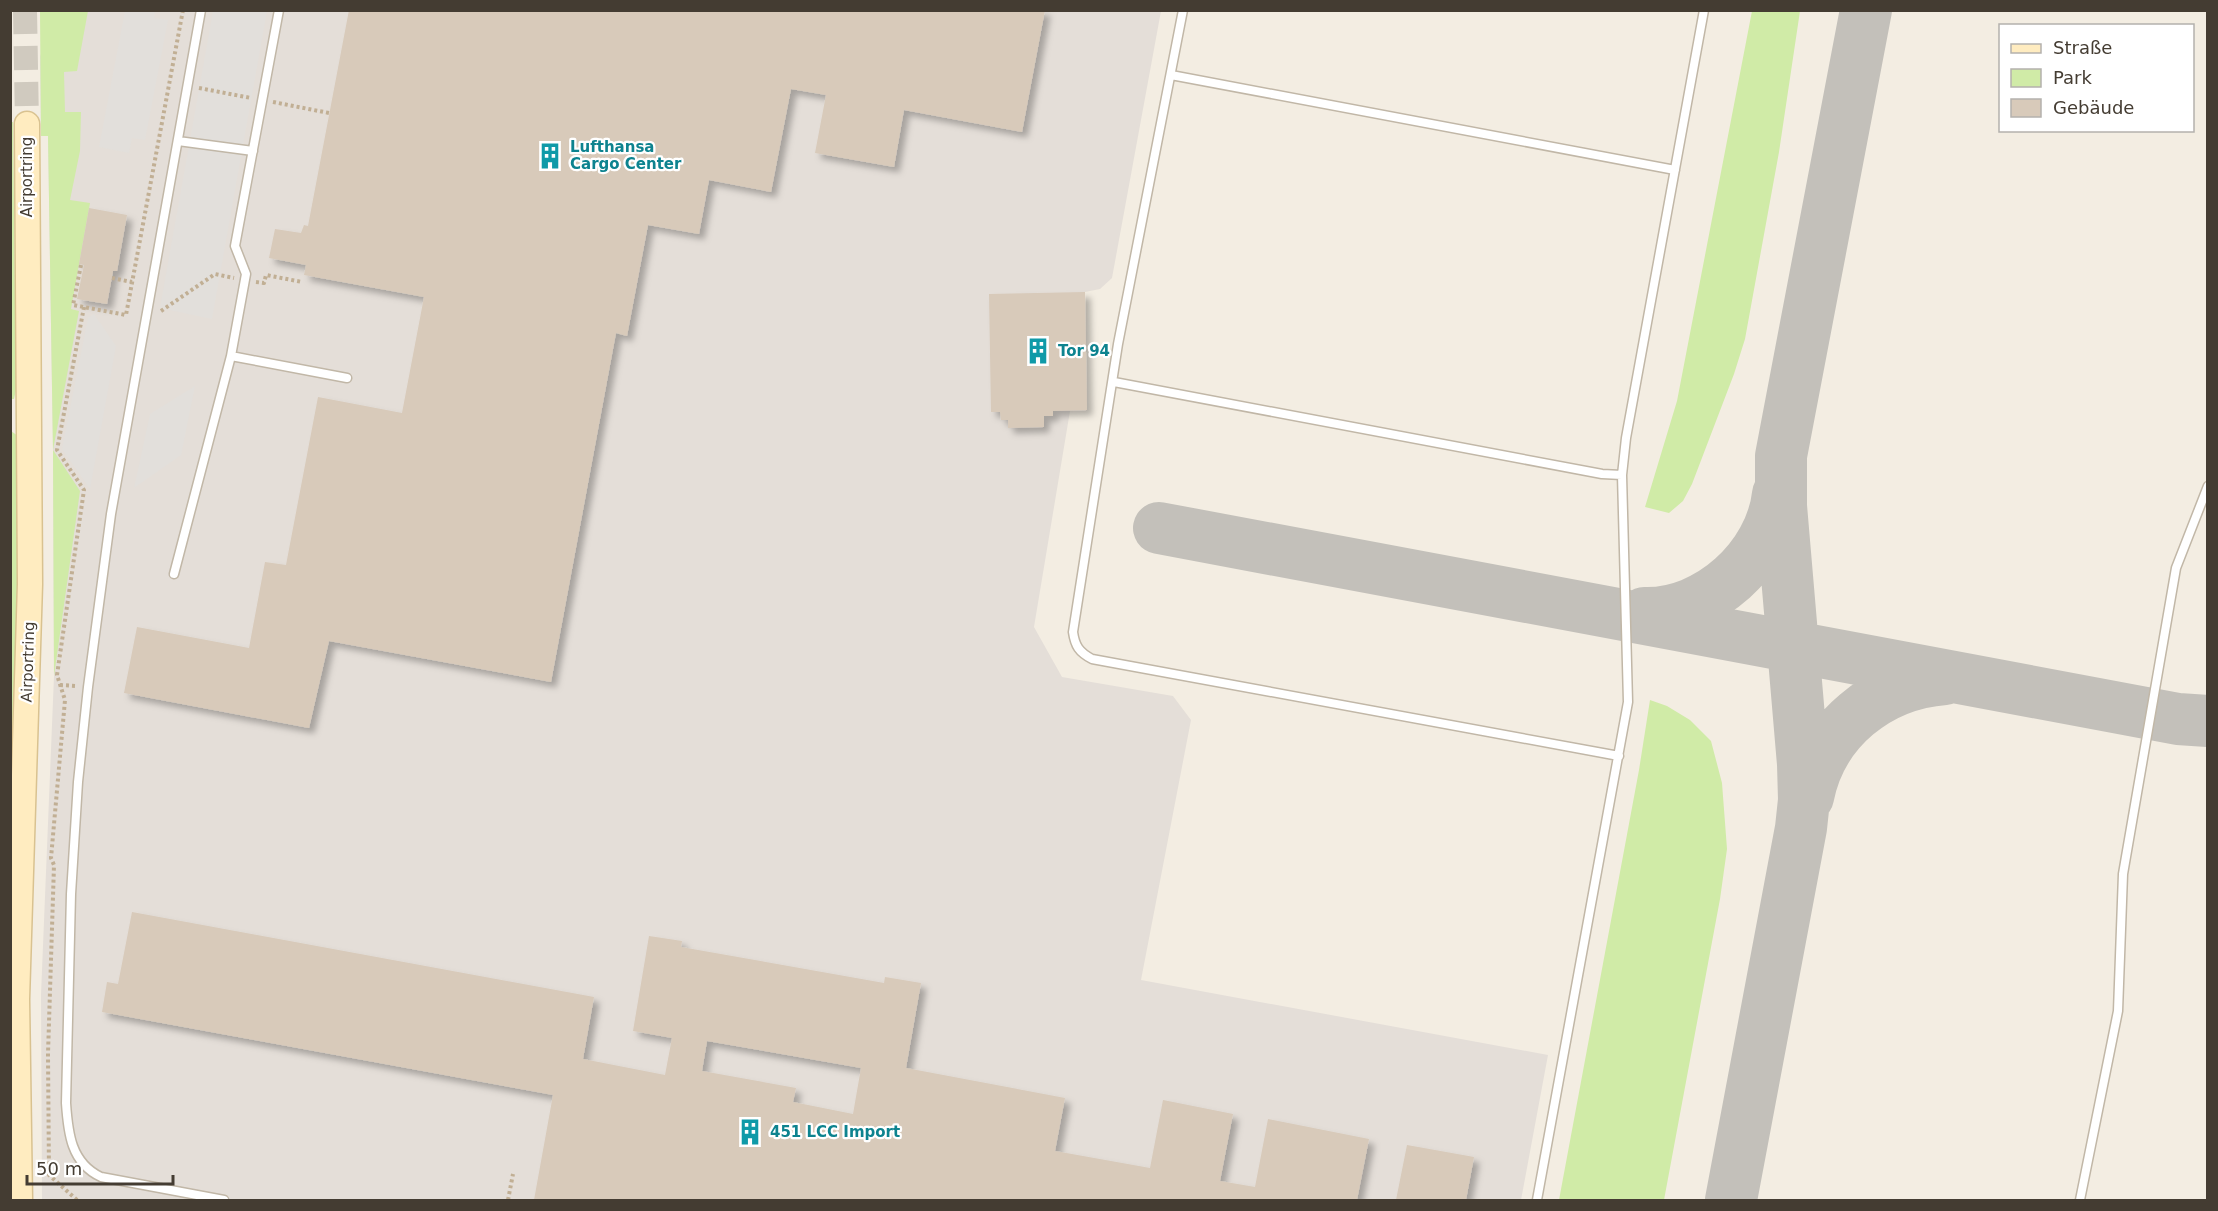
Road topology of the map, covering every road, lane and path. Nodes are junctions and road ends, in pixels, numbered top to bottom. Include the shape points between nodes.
1 (183, 10) edge
2 (201, 10) edge
3 (279, 10) edge
4 (1183, 10) edge
5 (1704, 10) edge
6 (1171, 75) junction
7 (27, 124) tunnel mouth
8 (178, 141) junction
9 (253, 151) junction
10 (1675, 170) junction
11 (81, 265) dead end
12 (112, 278) dead end
13 (245, 280) junction
14 (132, 282) junction
15 (302, 282) dead end
16 (127, 305) junction
17 (84, 308) junction
18 (148, 309) junction
19 (231, 357) junction
20 (347, 378) dead end
21 (1114, 382) junction
22 (1622, 475) junction
23 (2208, 486) edge
24 (174, 574) dead end
25 (1619, 756) junction
26 (513, 1174) dead end
27 (20, 1200) edge
28 (77, 1200) edge
29 (224, 1200) edge
30 (508, 1200) edge
31 (1537, 1200) edge
32 (2080, 1200) edge

1 - 14 path
2 - 8 lane
3 - 9 lane
4 - 6 lane
5 - 10 lane
6 - 10 lane
6 - 21 lane via 1122,322
7 - 27 street, Airportring via 30,584 17,999
8 - 9 lane
8 - 18 lane
9 - 13 lane via 235,246
10 - 22 lane
11 - 17 path via 73,305
12 - 14 path
13 - 15 path via 264,283 266,275
13 - 18 path via 215,274 161,312
13 - 19 lane
14 - 16 path
16 - 17 path via 126,315
16 - 18 path
17 - 28 path via 57,450 84,490 57,675 65,700 51,858 54,865 48,1054 49,1175
18 - 29 lane via 111,514 78,782 66,1054 68,1128 74,1153 101,1177
19 - 20 lane
19 - 24 lane
21 - 22 lane
21 - 25 lane via 1073,632 1082,654 1092,659
22 - 25 lane via 1628,702
23 - 32 lane via 2176,568 2123,874 2118,1011
25 - 31 lane
26 - 30 path

